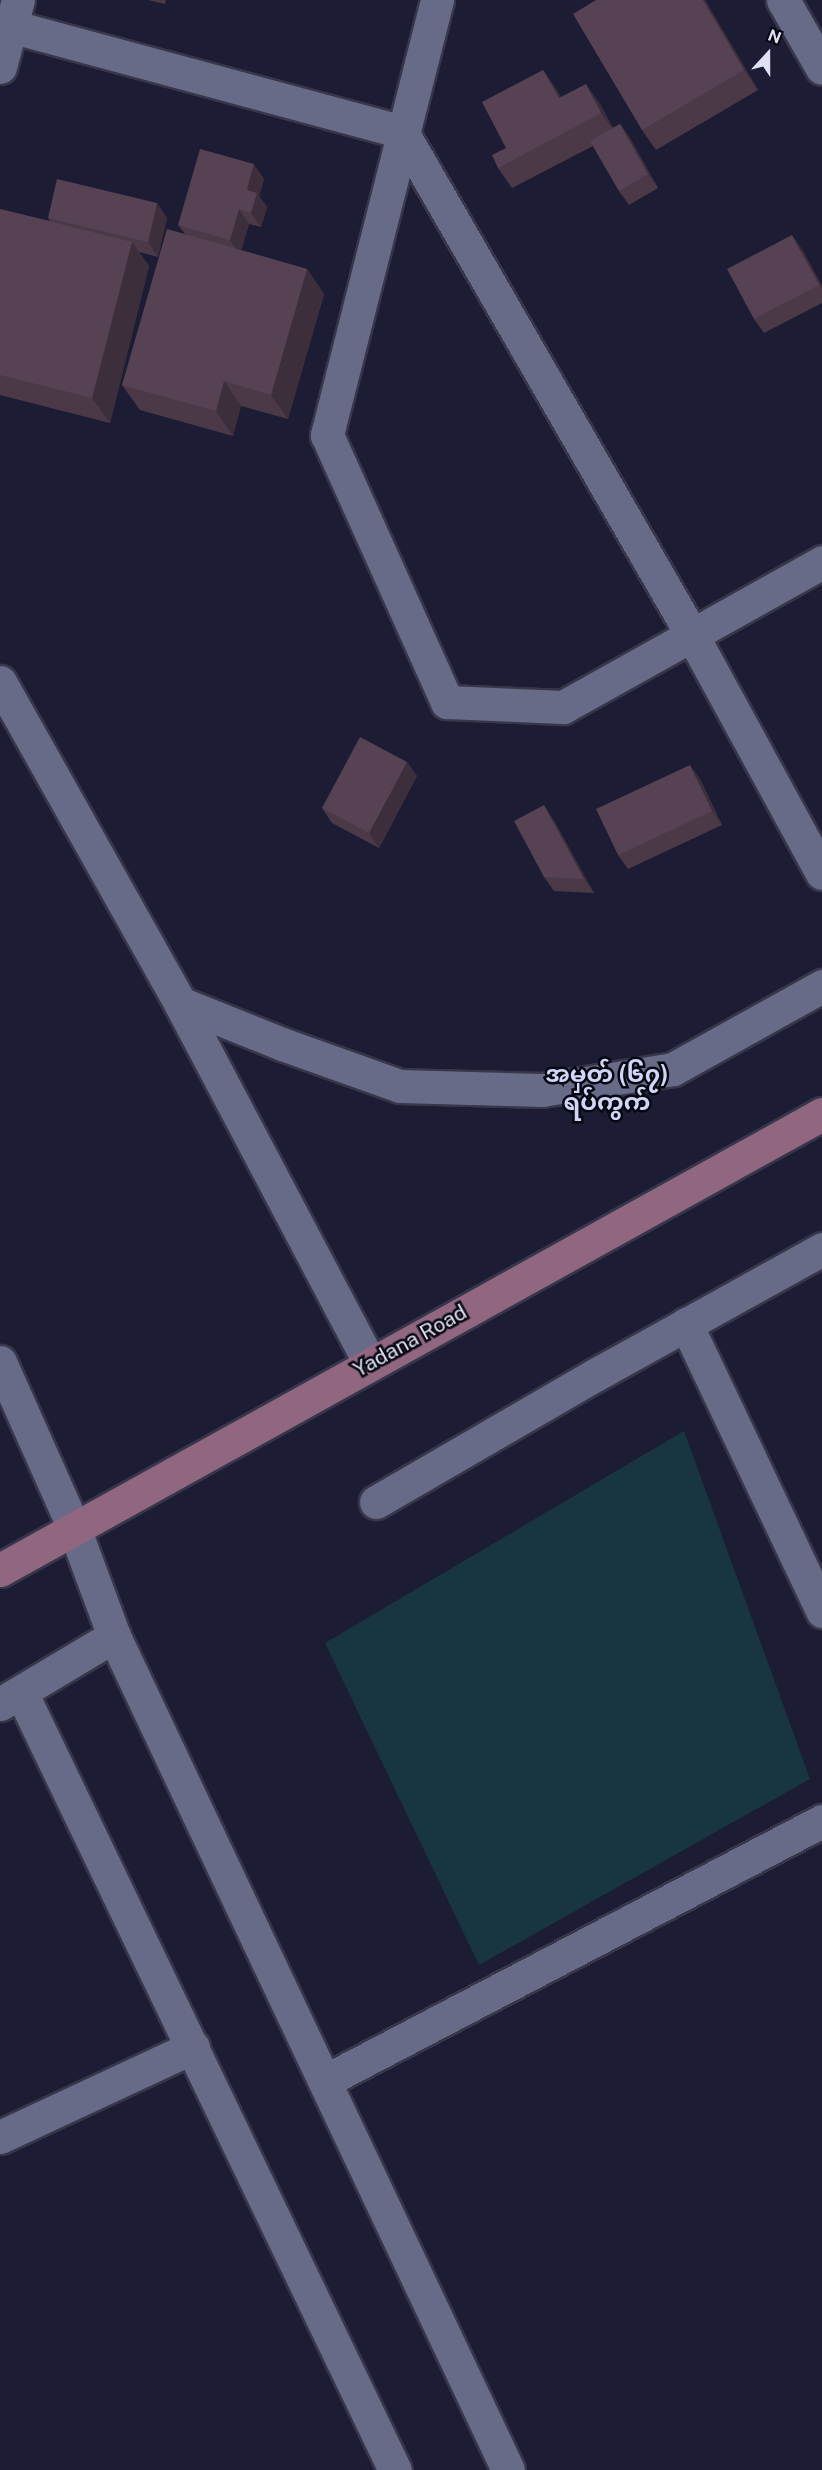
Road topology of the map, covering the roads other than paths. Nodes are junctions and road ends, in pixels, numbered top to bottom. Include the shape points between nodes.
1 (436, 0) edge
2 (783, 0) edge
3 (14, 13) edge
4 (0, 67) edge
5 (822, 68) edge
6 (402, 132) junction
7 (822, 562) edge
8 (692, 635) junction
9 (0, 682) edge
10 (822, 873) edge
11 (822, 986) edge
12 (180, 1003) junction
13 (822, 1114) edge
14 (822, 1249) edge
15 (686, 1324) junction
16 (0, 1362) edge
17 (370, 1363) junction
18 (376, 1502) dead end
19 (74, 1528) junction
20 (0, 1570) edge
21 (822, 1611) edge
22 (114, 1636) junction
23 (11, 1698) edge
24 (822, 1821) edge
25 (193, 2047) junction
26 (325, 2081) junction
27 (0, 2137) edge
28 (395, 2470) edge
29 (507, 2470) edge

1 - 6 street
2 - 5 street
3 - 4 street
3 - 6 street
6 - 8 street
6 - 8 street via 327,435 447,702 563,707
7 - 8 street
8 - 10 street
9 - 12 street
11 - 12 street via 673,1069 542,1090 400,1086
12 - 17 street
13 - 17 main road, Yadana Road
14 - 15 street
15 - 18 street
15 - 21 street
16 - 19 street
17 - 19 main road, Yadana Road
19 - 20 main road, Yadana Road
19 - 22 street
22 - 23 street
22 - 26 street
23 - 25 street
24 - 26 street
25 - 27 street
25 - 28 street
26 - 29 street

